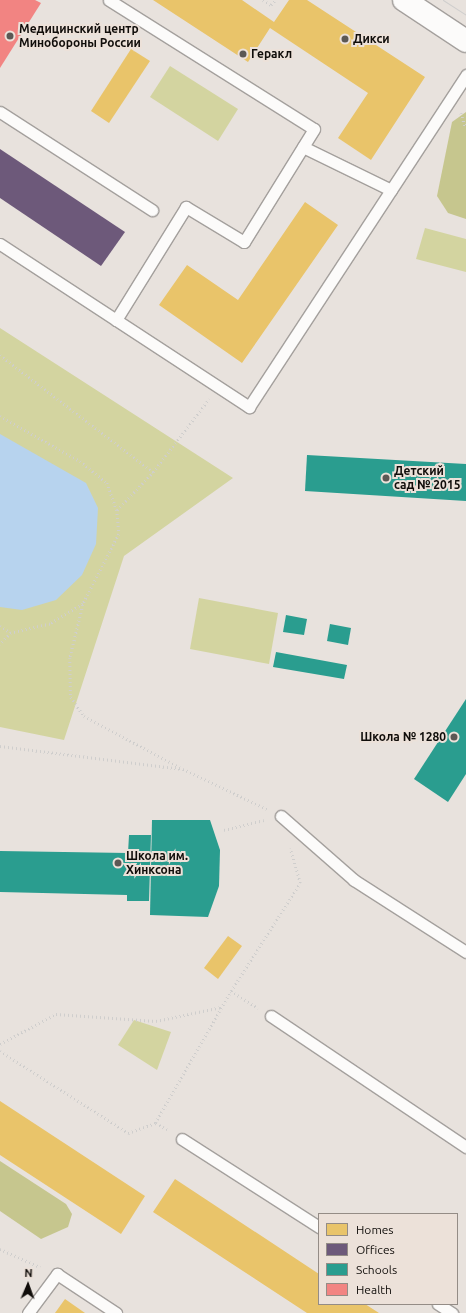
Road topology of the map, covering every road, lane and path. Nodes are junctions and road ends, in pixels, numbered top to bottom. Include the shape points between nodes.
1 (109, 0) edge
2 (263, 0) edge
3 (275, 0) edge
4 (404, 0) edge
5 (466, 41) edge
6 (466, 75) edge
7 (0, 112) edge
8 (303, 147) junction
9 (391, 190) junction
10 (152, 210) dead end
11 (0, 244) edge
12 (116, 320) junction
13 (0, 355) edge
14 (218, 387) junction
15 (0, 416) edge
16 (153, 472) junction
17 (117, 510) junction
18 (83, 604) junction
19 (0, 626) edge
20 (11, 633) junction
21 (0, 645) edge
22 (0, 746) edge
23 (183, 769) junction
24 (281, 816) junction
25 (224, 830) dead end
26 (466, 952) edge
27 (231, 991) junction
28 (222, 1007) junction
29 (271, 1016) joint
30 (0, 1044) edge
31 (0, 1051) edge
32 (155, 1123) junction
33 (182, 1139) joint
34 (466, 1147) edge
35 (318, 1226) edge
36 (0, 1249) edge
37 (57, 1274) junction
38 (440, 1305) edge
39 (28, 1313) edge
40 (116, 1313) edge
41 (452, 1313) edge

1 - 8 lane via 314,129
2 - 3 path via 271,5
4 - 5 street
6 - 9 lane
7 - 10 lane
8 - 9 lane
8 - 12 lane via 244,242 186,207
9 - 14 lane via 249,407
11 - 12 lane
12 - 14 lane
13 - 16 path
14 - 16 path
15 - 17 path via 80,461 106,483
16 - 17 path
17 - 18 path via 119,534
18 - 20 path via 50,624
18 - 23 path via 70,658 71,697 84,716
19 - 20 path
20 - 21 path
22 - 23 path
23 - 24 path
24 - 25 path
24 - 26 lane via 354,880
24 - 27 path via 300,884
27 - 28 path
27 - 29 path
28 - 30 path via 156,1021 56,1014
28 - 32 path
29 - 34 lane
31 - 32 path via 128,1133
32 - 33 path
33 - 35 lane
36 - 37 path
37 - 39 lane
37 - 40 lane
38 - 41 lane

